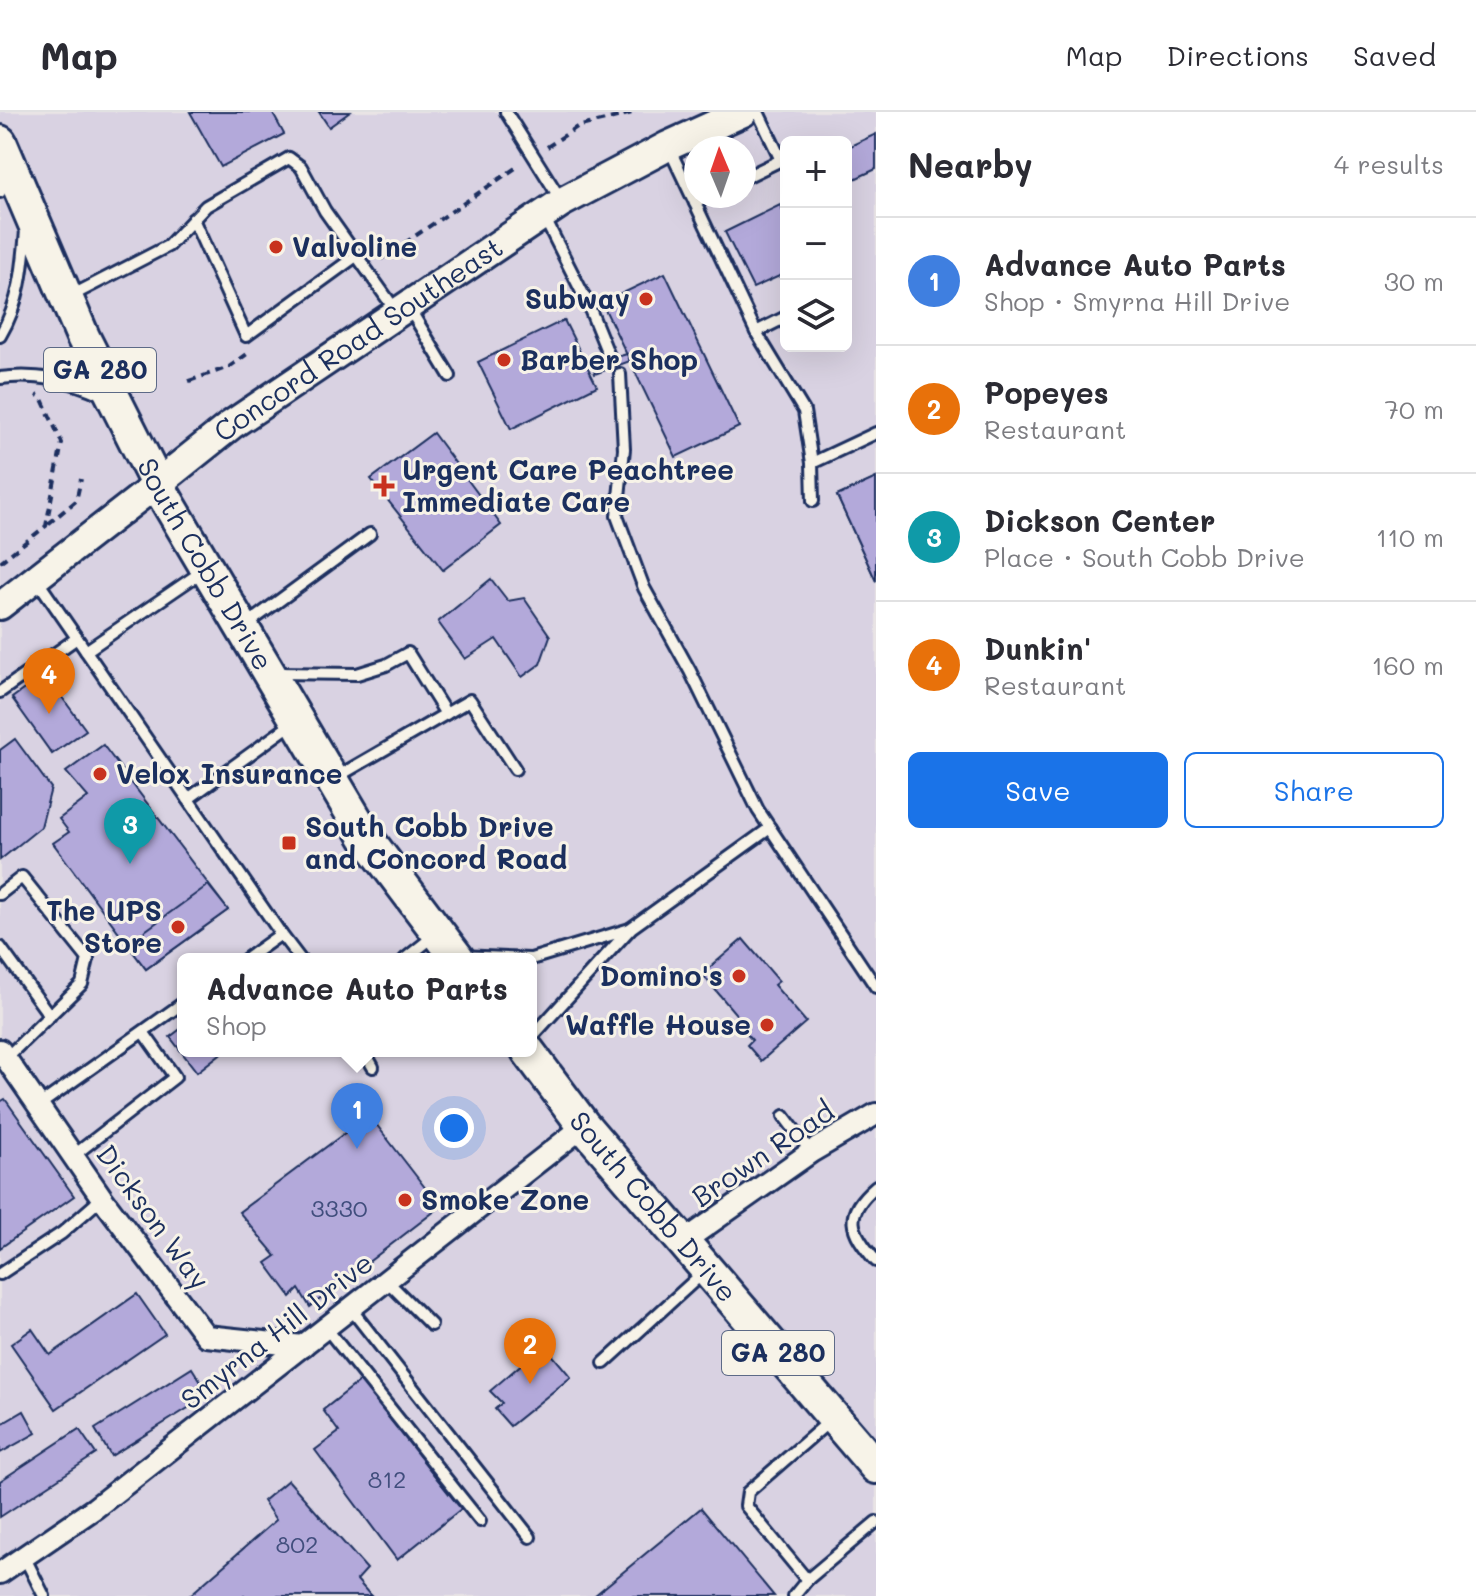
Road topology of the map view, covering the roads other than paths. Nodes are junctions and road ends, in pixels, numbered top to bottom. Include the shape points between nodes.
1 (506, 112) edge
2 (743, 112) edge
3 (758, 112) edge
4 (708, 119) edge
5 (1, 144) edge
6 (668, 146) junction
7 (756, 172) edge
8 (684, 180) edge
9 (13, 198) edge
10 (697, 208) edge
11 (552, 209) junction
12 (193, 219) junction
13 (356, 256) junction
14 (67, 298) junction
15 (402, 310) junction
16 (780, 320) edge
17 (756, 332) junction
18 (0, 336) edge
19 (609, 356) dead end
20 (620, 374) dead end
21 (450, 376) dead end
22 (0, 378) edge
23 (115, 401) junction
24 (876, 433) edge
25 (812, 463) junction
26 (157, 484) junction
27 (813, 501) dead end
28 (370, 534) dead end
29 (207, 568) junction
30 (36, 578) junction
31 (0, 606) edge
32 (242, 627) junction
33 (77, 638) junction
34 (86, 651) junction
35 (269, 672) junction
36 (0, 692) edge
37 (446, 714) junction
38 (297, 720) junction
39 (515, 769) dead end
40 (332, 779) junction
41 (188, 799) junction
42 (770, 828) junction
43 (0, 894) edge
44 (631, 928) junction
45 (281, 934) junction
46 (0, 947) edge
47 (451, 949) edge
48 (254, 953) edge
49 (295, 953) edge
50 (483, 953) edge
51 (537, 957) edge
52 (876, 987) edge
53 (177, 1007) edge
54 (50, 1016) junction
55 (537, 1031) edge
56 (143, 1032) junction
57 (2, 1057) edge
58 (367, 1057) edge
59 (532, 1057) edge
60 (373, 1067) dead end
61 (38, 1106) junction
62 (876, 1114) edge
63 (784, 1116) dead end
64 (584, 1126) junction
65 (811, 1152) junction
66 (73, 1156) junction
67 (876, 1186) edge
68 (102, 1198) junction
69 (683, 1242) junction
70 (876, 1261) edge
71 (706, 1269) junction
72 (0, 1274) edge
73 (387, 1281) junction
74 (351, 1309) junction
75 (431, 1325) dead end
76 (326, 1328) junction
77 (303, 1346) junction
78 (604, 1363) dead end
79 (833, 1417) junction
80 (875, 1464) edge
81 (480, 1521) dead end
82 (876, 1522) edge
83 (530, 1537) dead end
84 (25, 1558) junction
85 (0, 1573) edge
86 (807, 1580) junction
87 (44, 1596) edge
88 (794, 1596) edge

1 - 11 lane via 533,156
2 - 4 main road, Concord Road Southeast
3 - 7 lane via 781,160
4 - 6 main road, Concord Road Southeast
5 - 9 main road, South Cobb Drive / GA 280
6 - 8 lane
6 - 11 main road, Concord Road Southeast
9 - 14 main road, South Cobb Drive / GA 280
9 - 18 lane via 20,289
10 - 17 lane
11 - 15 main road, Concord Road Southeast
11 - 19 lane
12 - 13 lane via 206,206 289,158 301,167
12 - 13 lane via 246,336
12 - 14 lane via 168,246
13 - 15 lane
14 - 23 main road, South Cobb Drive / GA 280
15 - 21 lane
15 - 26 main road, Concord Road Southeast via 231,425
16 - 17 lane
17 - 25 lane via 804,411
20 - 42 lane via 624,449 617,516 644,588
22 - 23 lane via 63,381
23 - 26 main road, South Cobb Drive / GA 280
24 - 25 lane
25 - 27 lane
26 - 29 main road, South Cobb Drive / GA 280
26 - 30 street, Concord Road Southeast
28 - 32 lane
29 - 32 main road, South Cobb Drive / GA 280
29 - 34 lane
30 - 31 street, Concord Road Southeast
30 - 33 lane
32 - 35 main road, South Cobb Drive / GA 280
33 - 34 lane
33 - 36 lane
34 - 41 lane
35 - 37 lane via 357,674 408,653
35 - 38 main road, South Cobb Drive / GA 280
37 - 39 lane via 470,700
37 - 40 lane
38 - 40 main road, South Cobb Drive / GA 280
38 - 41 lane
40 - 47 main road, South Cobb Drive / GA 280 via 366,837
41 - 45 lane
42 - 44 lane
42 - 52 lane
43 - 54 lane via 22,877 88,959 82,984
44 - 51 lane
44 - 55 lane
45 - 48 lane
45 - 49 lane
46 - 54 lane
47 - 50 lane
53 - 56 lane
54 - 57 lane
56 - 61 lane
56 - 66 lane via 175,1077
57 - 61 street, Dickson Way
58 - 60 lane
59 - 64 main road, South Cobb Drive / GA 280
61 - 66 street, Dickson Way
62 - 65 street, Brown Road
63 - 65 lane
64 - 69 main road, South Cobb Drive / GA 280
64 - 73 street, Smyrna Hill Drive
65 - 69 street, Brown Road
66 - 68 street, Dickson Way
67 - 70 lane via 858,1201 851,1221 859,1242
68 - 72 lane via 62,1233
68 - 77 street, Dickson Way via 206,1336
69 - 71 main road, South Cobb Drive / GA 280
71 - 78 lane
71 - 79 main road, South Cobb Drive / GA 280
73 - 74 street, Smyrna Hill Drive
73 - 75 lane
74 - 76 street, Smyrna Hill Drive
74 - 83 lane
76 - 77 street, Smyrna Hill Drive
76 - 81 lane
77 - 84 street, Smyrna Hill Drive
79 - 80 main road, South Cobb Drive / GA 280
79 - 86 lane via 748,1492 746,1506
82 - 86 lane
84 - 85 street, Smyrna Hill Drive
84 - 87 lane
86 - 88 lane

